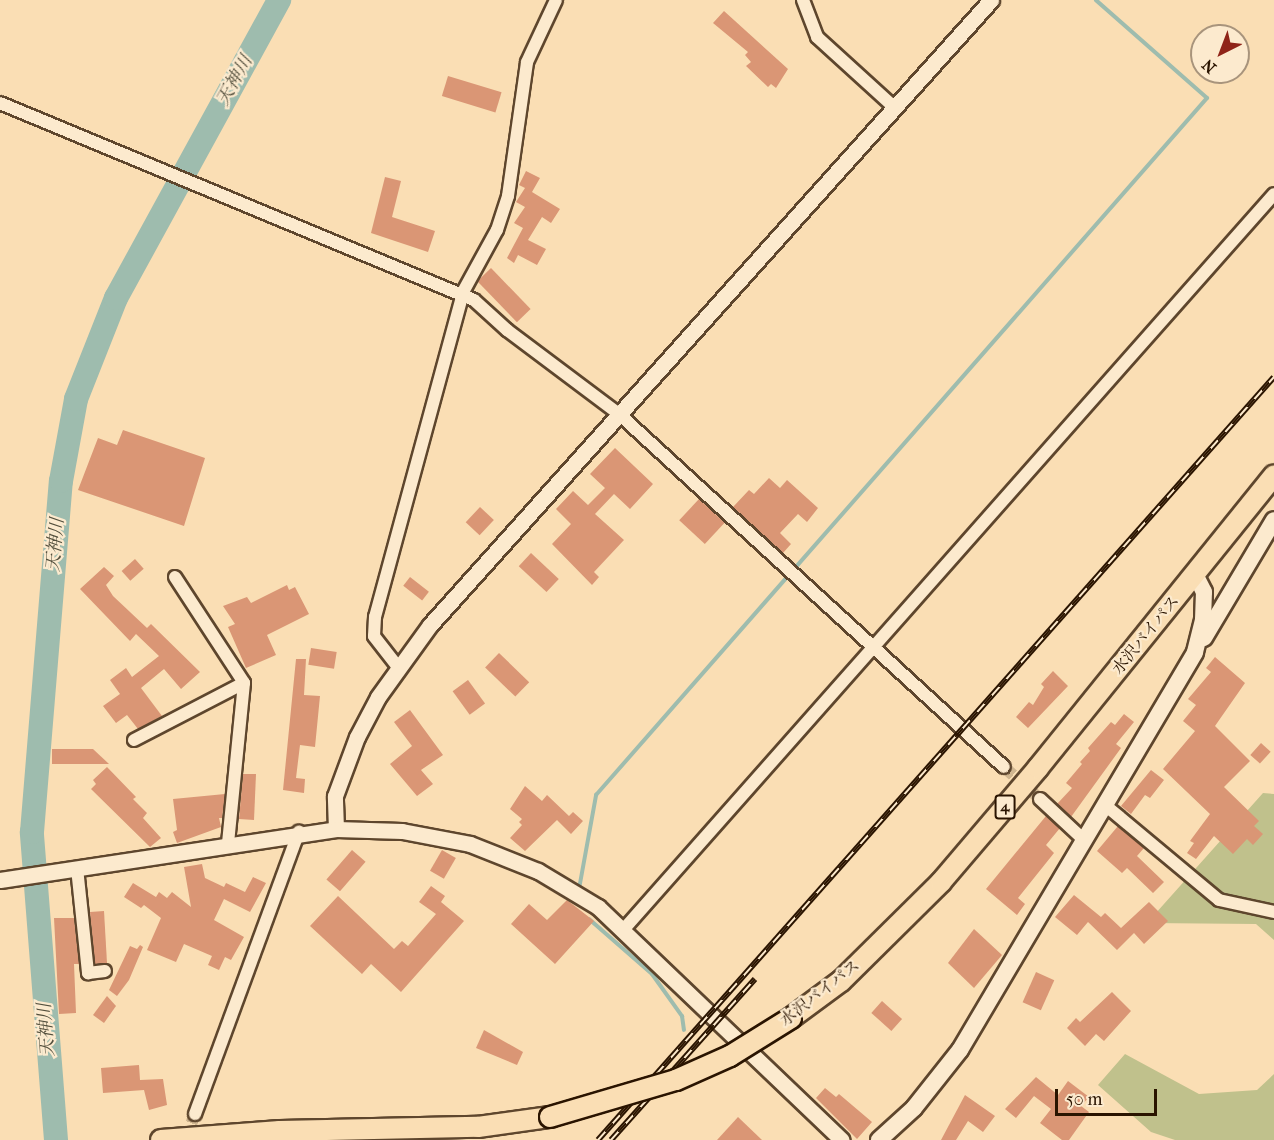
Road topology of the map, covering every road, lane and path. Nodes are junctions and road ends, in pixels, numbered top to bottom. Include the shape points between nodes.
1 (556, 0) edge
2 (803, 0) edge
3 (991, 0) edge
4 (0, 103) edge
5 (894, 107) junction
6 (1274, 194) edge
7 (463, 292) junction
8 (619, 414) junction
9 (1274, 475) edge
10 (1274, 520) edge
11 (1195, 574) junction
12 (175, 577) dead end
13 (873, 649) junction
14 (1195, 652) junction
15 (398, 667) junction
16 (244, 683) junction
17 (135, 740) dead end
18 (1004, 767) tunnel mouth
19 (1040, 799) tunnel mouth
20 (1105, 805) junction
21 (336, 829) junction
22 (299, 832) junction
23 (1084, 840) junction
24 (228, 843) junction
25 (77, 868) junction
26 (0, 880) edge
27 (1274, 912) edge
28 (624, 929) junction
29 (105, 971) dead end
30 (195, 1114) tunnel mouth
31 (161, 1140) edge
32 (842, 1140) edge
33 (879, 1140) edge

1 - 7 street via 527,62 520,89 508,196 497,230
2 - 5 street via 817,37
3 - 5 street
4 - 7 street
5 - 8 street
6 - 13 street
7 - 8 street
7 - 15 street via 375,617 374,636
8 - 13 street
8 - 15 street via 430,625
9 - 11 highway, 水沢バイパス / 4
10 - 14 main road
11 - 14 main road via 1204,592 1203,620
11 - 31 highway, 水沢バイパス / 4, bridge via 941,882 841,981 730,1056 676,1080 550,1117 478,1127 280,1131
12 - 16 street
13 - 18 street
13 - 28 street
14 - 20 main road
15 - 21 street via 373,707 339,779
16 - 17 street
16 - 24 street
19 - 23 street
20 - 23 main road
20 - 27 street via 1219,900
21 - 22 street
21 - 28 street via 402,831 470,844 538,871 574,891
22 - 24 street
22 - 30 street
23 - 33 main road via 960,1050 914,1108
24 - 25 street
25 - 26 street
25 - 29 street via 88,973
28 - 32 street

